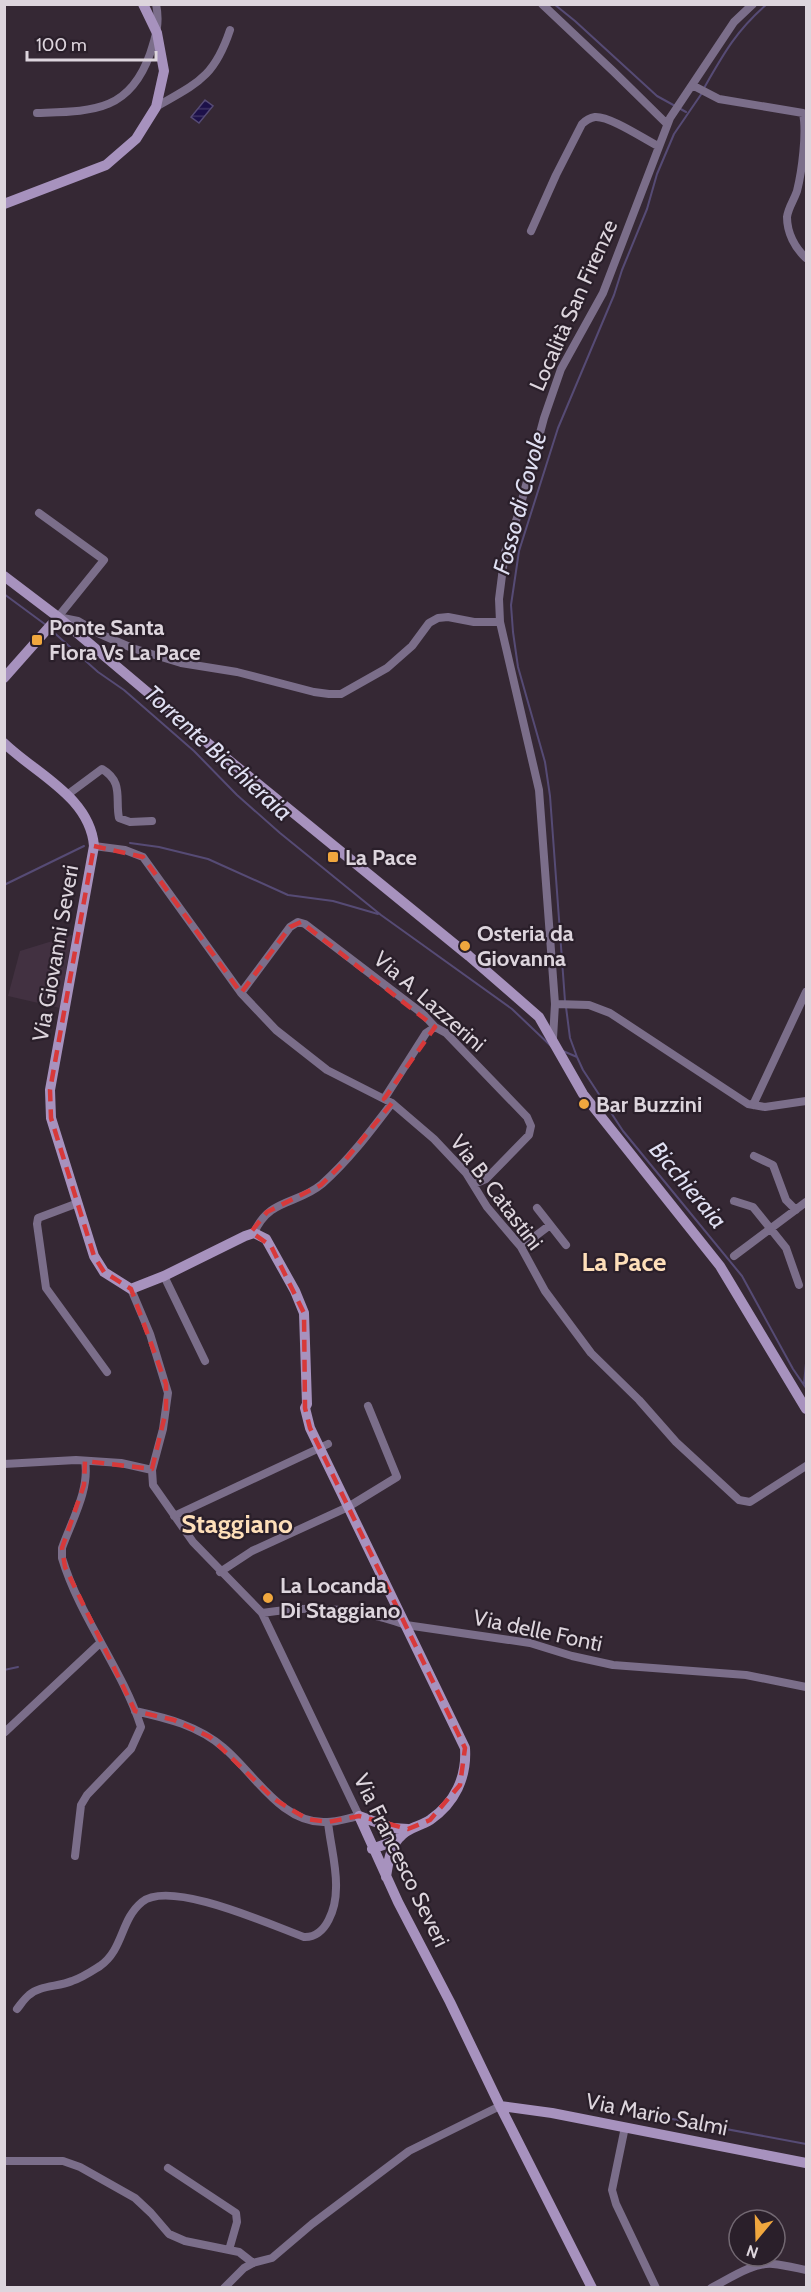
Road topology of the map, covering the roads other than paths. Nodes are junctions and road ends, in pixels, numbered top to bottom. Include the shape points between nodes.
1 (142, 4) edge
2 (156, 4) edge
3 (542, 4) edge
4 (753, 4) edge
5 (230, 30) dead end
6 (157, 33) junction
7 (692, 85) junction
8 (156, 107) junction
9 (37, 113) dead end
10 (805, 113) edge
11 (667, 124) junction
12 (658, 146) junction
13 (4, 204) edge
14 (531, 231) dead end
15 (807, 258) edge
16 (39, 513) dead end
17 (4, 576) edge
18 (500, 622) junction
19 (52, 624) junction
20 (4, 678) edge
21 (4, 743) edge
22 (67, 795) junction
23 (152, 821) dead end
24 (94, 846) junction
25 (807, 992) edge
26 (242, 993) junction
27 (558, 1004) junction
28 (435, 1027) junction
29 (553, 1038) junction
30 (384, 1099) junction
31 (807, 1101) edge
32 (392, 1104) junction
33 (753, 1105) junction
34 (754, 1156) dead end
35 (474, 1184) junction
36 (734, 1202) dead end
37 (807, 1202) edge
38 (78, 1203) junction
39 (537, 1208) dead end
40 (796, 1210) junction
41 (550, 1225) junction
42 (771, 1229) junction
43 (254, 1233) junction
44 (566, 1245) dead end
45 (521, 1247) junction
46 (734, 1256) dead end
47 (164, 1276) junction
48 (799, 1285) dead end
49 (132, 1289) junction
50 (205, 1361) dead end
51 (107, 1372) dead end
52 (368, 1406) dead end
53 (807, 1409) edge
54 (324, 1446) junction
55 (85, 1461) junction
56 (4, 1464) edge
57 (807, 1466) edge
58 (152, 1470) junction
59 (348, 1507) junction
60 (174, 1516) junction
61 (220, 1572) junction
62 (262, 1613) junction
63 (406, 1625) junction
64 (99, 1643) junction
65 (807, 1688) edge
66 (135, 1711) junction
67 (5, 1732) edge
68 (359, 1816) junction
69 (328, 1822) junction
70 (392, 1828) junction
71 (408, 1829) junction
72 (397, 1840) junction
73 (371, 1845) junction
74 (75, 1856) dead end
75 (386, 1877) junction
76 (17, 2009) dead end
77 (500, 2106) junction
78 (626, 2127) junction
79 (4, 2161) edge
80 (807, 2163) edge
81 (168, 2168) dead end
82 (229, 2250) junction
83 (252, 2263) junction
84 (807, 2270) edge
85 (225, 2288) edge
86 (592, 2288) edge
87 (656, 2288) edge
88 (711, 2288) edge

1 - 6 street
2 - 6 street
3 - 11 street
4 - 7 street, Località San Firenze via 734,22
5 - 8 street via 221,55 209,72
6 - 8 street via 165,71
6 - 9 street via 144,69 119,98 85,112
7 - 10 street via 718,99
7 - 11 street, Località San Firenze
8 - 13 street via 136,139 106,165
10 - 15 street via 796,192 787,216 790,234
11 - 12 street, Località San Firenze
12 - 14 street via 605,119 587,119 556,174
12 - 18 street, Località San Firenze via 603,293 561,369 544,418 501,567
16 - 19 street via 104,560
17 - 19 street
18 - 19 street via 438,618 387,668 341,694 314,692 237,672 181,663 132,648 78,621
18 - 27 street, Località San Firenze via 539,790
19 - 20 street
19 - 29 street via 209,744 487,971 539,1017
21 - 22 street, Via Giovanni Severi
22 - 23 street via 102,769 118,789 119,818
22 - 24 street, Via Giovanni Severi via 90,824
24 - 26 street, Via B. Catastini via 143,857
24 - 38 street, Via Giovanni Severi via 50,1090 51,1118
25 - 33 street
26 - 28 street, Via A. Lazzerini via 290,927 301,922
26 - 30 street, Via B. Catastini via 301,1052
27 - 29 street, Località San Firenze
27 - 33 street via 598,1007
28 - 30 street via 426,1033
28 - 35 street, Via A. Lazzerini via 473,1060 531,1126 529,1136 486,1179
29 - 53 street via 583,1094 720,1266
30 - 32 street, Via B. Catastini
31 - 33 street
32 - 35 street, Via B. Catastini via 434,1139
32 - 43 street via 321,1185 267,1212
34 - 40 street via 773,1165 786,1200
35 - 45 street, Via B. Catastini via 487,1207
36 - 42 street via 753,1207
37 - 40 street
38 - 49 street, Via Giovanni Severi via 99,1266
38 - 51 street via 38,1218 46,1288
39 - 41 street
40 - 42 street
41 - 44 street
41 - 45 street
42 - 46 street
42 - 48 street via 786,1248
43 - 47 street
43 - 54 street via 271,1246 304,1313 305,1408 308,1422
45 - 57 street, Via B. Catastini via 545,1291 591,1353 676,1442 739,1500 750,1502
47 - 49 street
47 - 50 street
49 - 58 street via 168,1393
52 - 59 street via 397,1476
54 - 59 street
54 - 60 street
55 - 56 street
55 - 58 street
55 - 64 street via 84,1485 62,1558
58 - 60 street, Via Francesco Severi via 153,1485
59 - 61 street via 252,1551
59 - 63 street
60 - 61 street, Via Francesco Severi
61 - 62 street, Via Francesco Severi
62 - 63 street, Via delle Fonti via 328,1608
62 - 68 street, Via Francesco Severi
63 - 65 street, Via delle Fonti via 530,1642 613,1665 746,1675
63 - 71 street via 459,1734 466,1765 450,1801 430,1820
64 - 66 street
64 - 67 street
66 - 69 street via 174,1720 210,1737 283,1807 307,1819
66 - 74 street via 141,1727 138,1738 81,1805
68 - 69 street
68 - 70 street
68 - 73 street, Via Francesco Severi
69 - 76 street via 336,1888 333,1907 319,1934 304,1937 192,1898 160,1895 144,1900 134,1911 114,1953 103,1963 72,1982 30,1994
70 - 71 street
70 - 73 street via 382,1831
71 - 72 street
72 - 73 street
72 - 75 street
73 - 75 street, Via Francesco Severi
75 - 77 street, Via Francesco Severi
77 - 78 street, Via Mario Salmi
77 - 83 street via 409,2151 272,2258
77 - 86 street, Via Francesco Severi
78 - 80 street, Via Mario Salmi
78 - 87 street via 612,2190
79 - 82 street via 63,2161 80,2167 135,2198 169,2234
81 - 82 street via 236,2213
82 - 83 street via 239,2252
83 - 85 street
84 - 88 street via 764,2264

